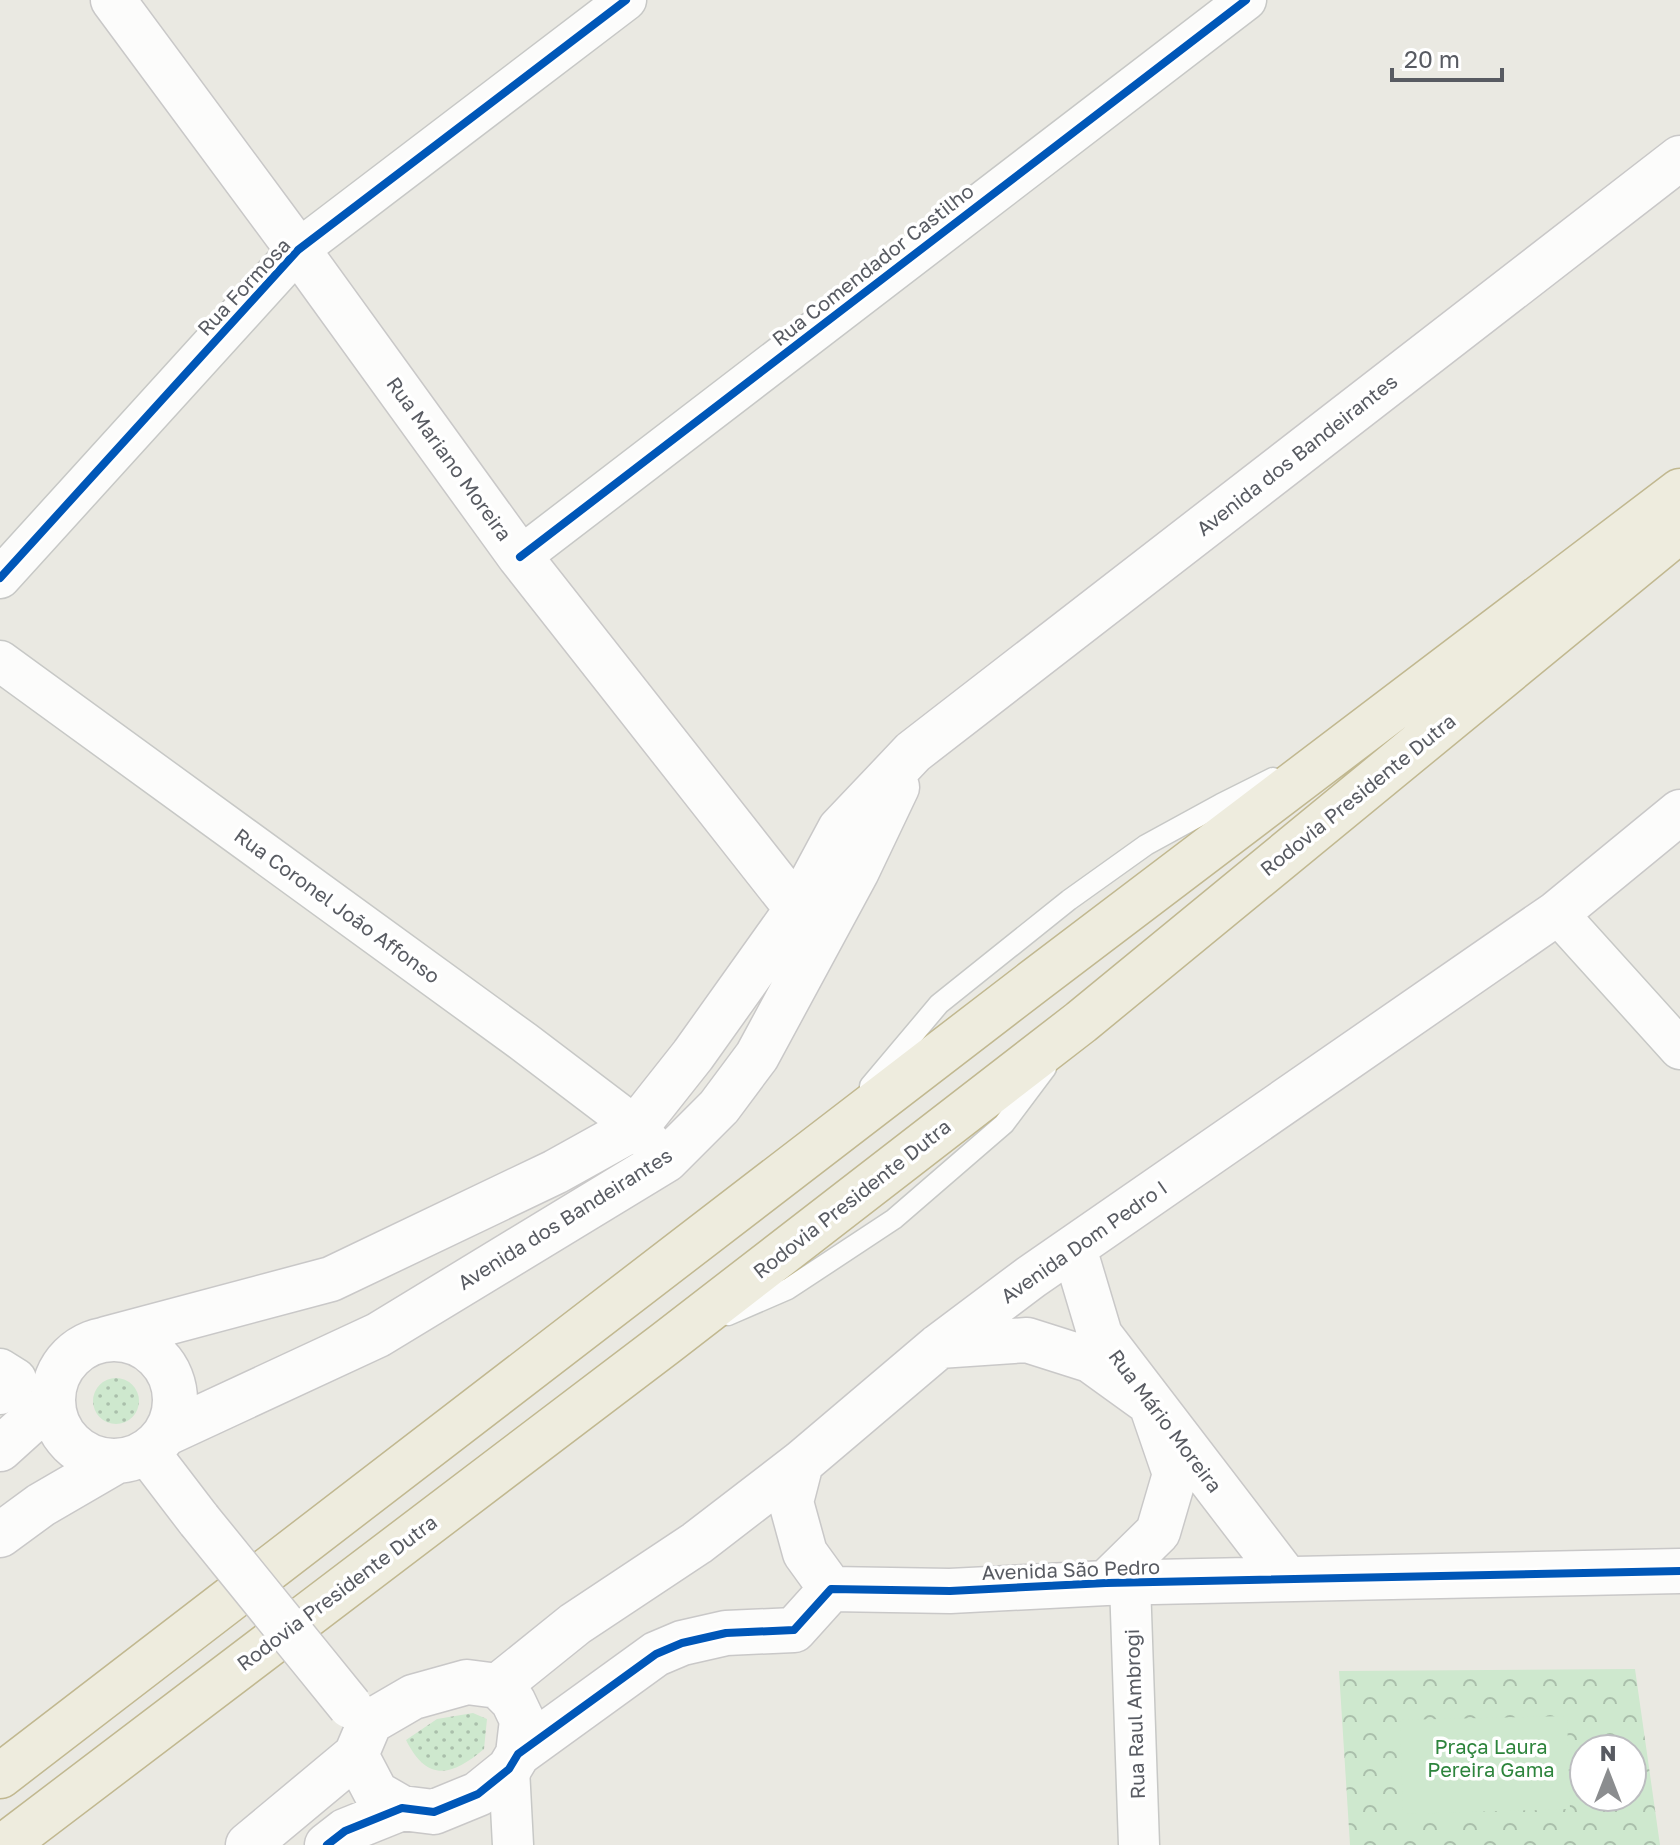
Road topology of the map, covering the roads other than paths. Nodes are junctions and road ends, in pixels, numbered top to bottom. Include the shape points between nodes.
1 (113, 0) edge
2 (626, 0) edge
3 (1235, 3) edge
4 (1680, 158) edge
5 (298, 250) junction
6 (1680, 491) edge
7 (1680, 530) edge
8 (520, 557) junction
9 (0, 578) edge
10 (0, 661) edge
11 (913, 752) junction
12 (1680, 812) edge
13 (797, 909) junction
14 (1557, 913) junction
15 (1680, 1049) edge
16 (636, 1127) junction
17 (666, 1160) junction
18 (1074, 1248) junction
19 (106, 1339) junction
20 (939, 1346) junction
21 (0, 1369) edge
22 (0, 1394) edge
23 (52, 1402) junction
24 (1151, 1404) junction
25 (0, 1449) edge
26 (143, 1449) junction
27 (801, 1463) junction
28 (0, 1535) edge
29 (1680, 1571) edge
30 (1286, 1578) junction
31 (1118, 1583) junction
32 (831, 1589) junction
33 (498, 1686) junction
34 (359, 1727) junction
35 (513, 1762) junction
36 (0, 1776) edge
37 (402, 1808) junction
38 (5, 1845) edge
39 (248, 1845) edge
40 (327, 1845) edge
41 (513, 1845) edge
42 (1139, 1845) edge

1 - 5 main road, Rua Mariano Moreira
2 - 5 street, Rua Formosa
3 - 8 street, Rua Comendador Castilho
4 - 11 main road, Avenida dos Bandeirantes
5 - 8 main road, Rua Mariano Moreira
5 - 9 street, Rua Formosa
6 - 36 highway
7 - 38 highway, Rodovia Presidente Dutra via 1081,1022
8 - 13 main road, Rua Mariano Moreira
10 - 16 street, Rua Coronel João Affonso
11 - 13 main road, Avenida dos Bandeirantes via 840,829
11 - 17 main road, Avenida dos Bandeirantes via 857,871 757,1056 719,1107
12 - 14 main road, Avenida Dom Pedro I
13 - 16 main road, Avenida dos Bandeirantes
14 - 15 street
14 - 18 main road, Avenida Dom Pedro I
16 - 17 street, Rua Coronel João Affonso
16 - 19 main road, Avenida dos Bandeirantes via 555,1172 331,1279
17 - 26 main road, Avenida dos Bandeirantes via 378,1335
18 - 20 main road, Avenida Dom Pedro I
18 - 24 main road, Rua Mário Moreira via 1100,1335
19 - 23 main road via 80,1349 61,1368
19 - 26 main road via 144,1347 170,1376 174,1414
20 - 24 main road via 1027,1340 1090,1360
20 - 27 main road, Avenida Dom Pedro I
21 - 22 street via 16,1379
23 - 25 main road
23 - 26 main road via 64,1438 95,1460
24 - 30 main road, Rua Mário Moreira
24 - 31 main road via 1175,1474 1158,1532
26 - 28 main road, Avenida dos Bandeirantes via 41,1505
26 - 34 main road, bridge
27 - 32 main road via 791,1502 805,1553
27 - 33 main road, Avenida Dom Pedro I via 697,1543 575,1624
29 - 30 main road, Avenida São Pedro
30 - 31 main road, Avenida São Pedro
31 - 32 main road, Avenida São Pedro via 950,1591
31 - 42 street, Rua Raul Ambrogi
32 - 35 main road via 794,1630 726,1633 656,1654
33 - 34 main road via 467,1682 413,1697
33 - 35 main road via 522,1720
34 - 37 main road via 376,1793
34 - 39 main road
35 - 37 main road via 478,1794 434,1812
35 - 41 street
37 - 40 main road via 345,1831

